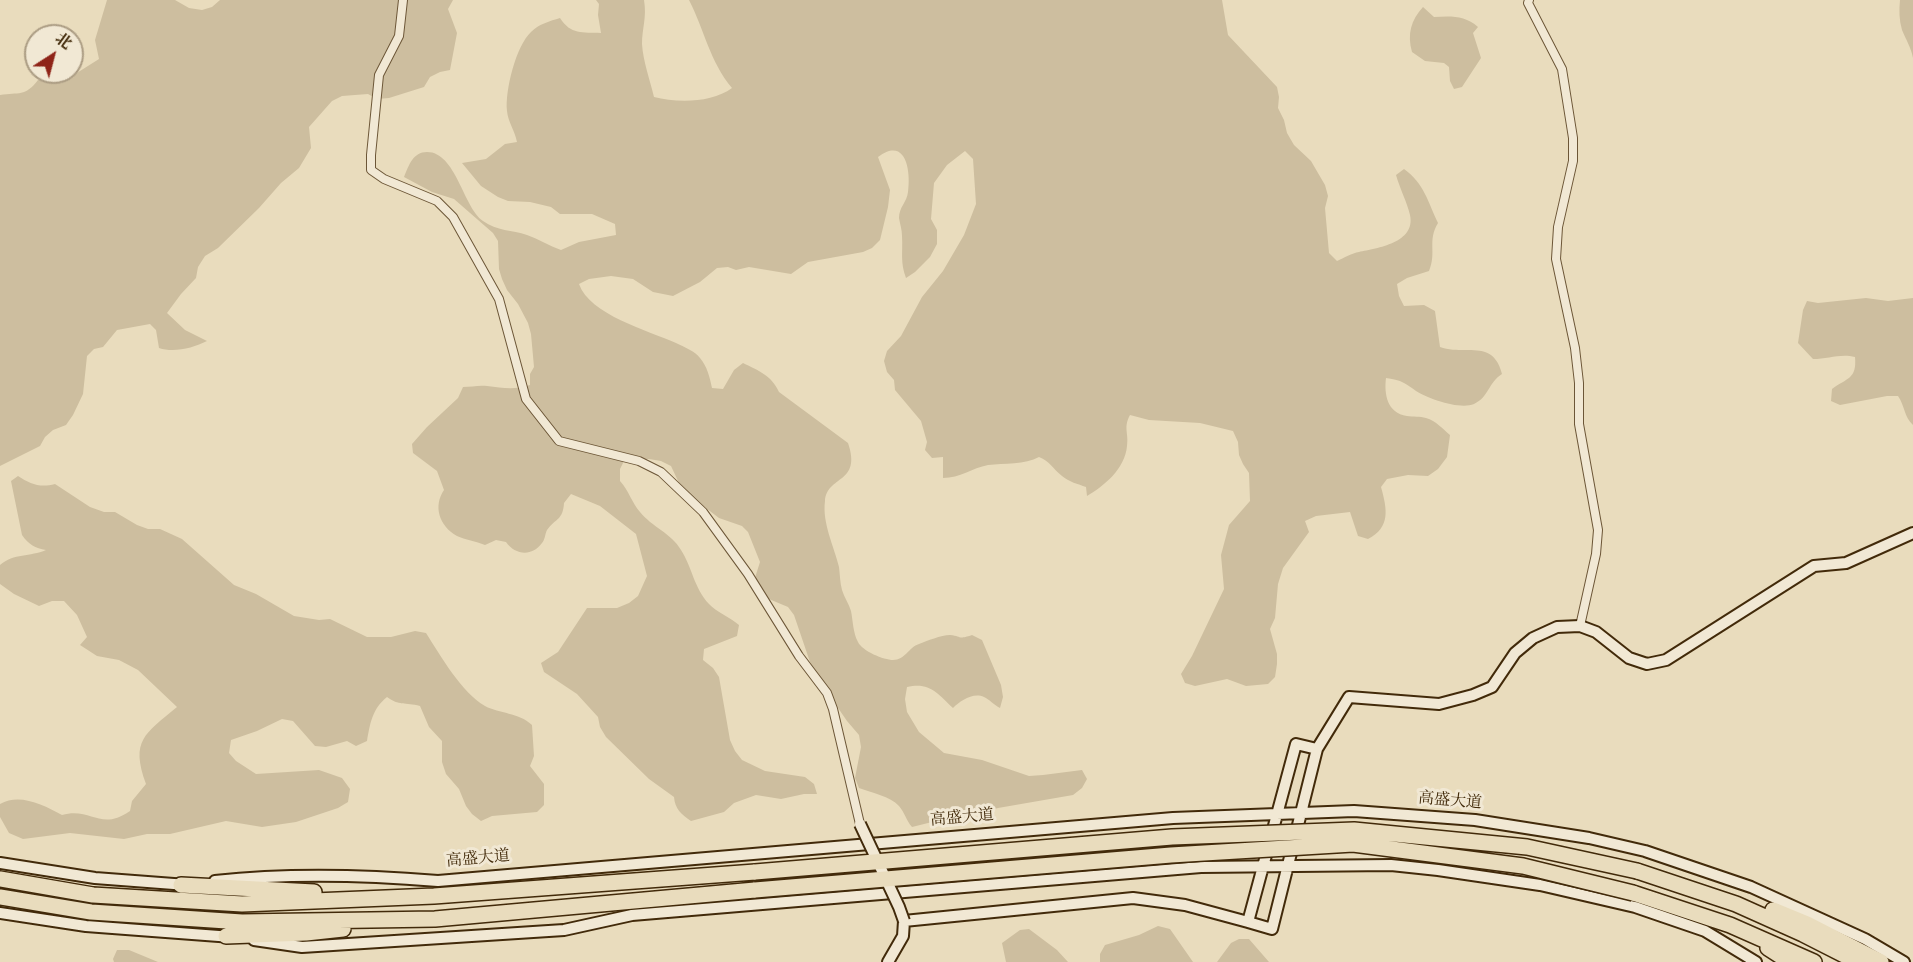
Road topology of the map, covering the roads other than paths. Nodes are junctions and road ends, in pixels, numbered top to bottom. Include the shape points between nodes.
1 (403, 0) edge
2 (1529, 0) edge
3 (1913, 533) edge
4 (1580, 626) junction
5 (1317, 749) junction
6 (1300, 814) junction
7 (1278, 815) junction
8 (860, 824) joint
9 (0, 863) edge
10 (1287, 867) junction
11 (1263, 868) junction
12 (0, 879) edge
13 (1666, 881) junction
14 (181, 885) junction
15 (434, 896) junction
16 (0, 897) edge
17 (0, 913) edge
18 (435, 919) junction
19 (904, 921) junction
20 (1248, 922) junction
21 (1730, 925) junction
22 (226, 936) junction
23 (888, 962) edge
24 (1756, 962) edge
25 (1790, 962) edge
26 (1814, 962) edge
27 (1858, 962) edge
28 (1881, 962) edge
29 (1904, 962) edge

1 - 8 street via 399,36 379,75 371,170 437,201 453,217 499,299 526,399 559,441 639,461 661,472 703,512 827,693
2 - 4 street via 1562,69 1573,138 1573,161 1558,227 1556,259 1575,348 1579,424 1598,530
3 - 4 main road via 1846,563 1814,566 1666,660 1647,664 1629,658 1596,632
4 - 5 main road via 1557,627 1533,638 1515,653 1492,687 1473,695 1439,704 1349,697
5 - 6 main road
5 - 7 main road via 1296,744
6 - 7 main road, 高盛大道
6 - 10 main road
6 - 29 main road, 高盛大道 via 1354,811 1475,820 1645,851 1751,887 1865,939
7 - 11 main road
7 - 14 main road, 高盛大道 via 1173,818 438,881 379,876 241,878
8 - 19 main road, bridge
9 - 14 main road, 高盛大道 via 95,878
10 - 11 main road
10 - 20 main road via 1272,928
10 - 24 main road via 1391,865 1540,885 1668,917 1705,931
11 - 20 main road
11 - 22 main road via 1201,867 632,915 564,930 302,947
12 - 15 highway, 高盛大道 via 93,895 242,904
13 - 15 highway, 高盛大道, bridge via 1527,847 1354,830 1172,837
13 - 27 highway, 高盛大道 via 1736,904
13 - 28 highway via 1741,897 1807,924
14 - 15 highway
16 - 18 highway via 92,912 242,922
17 - 22 main road via 86,926
18 - 21 highway, bridge via 1171,855 1353,844 1523,866 1633,893
18 - 22 highway via 306,933
19 - 20 main road via 1133,898 1185,905
19 - 23 main road via 903,936
21 - 25 highway
21 - 26 highway

